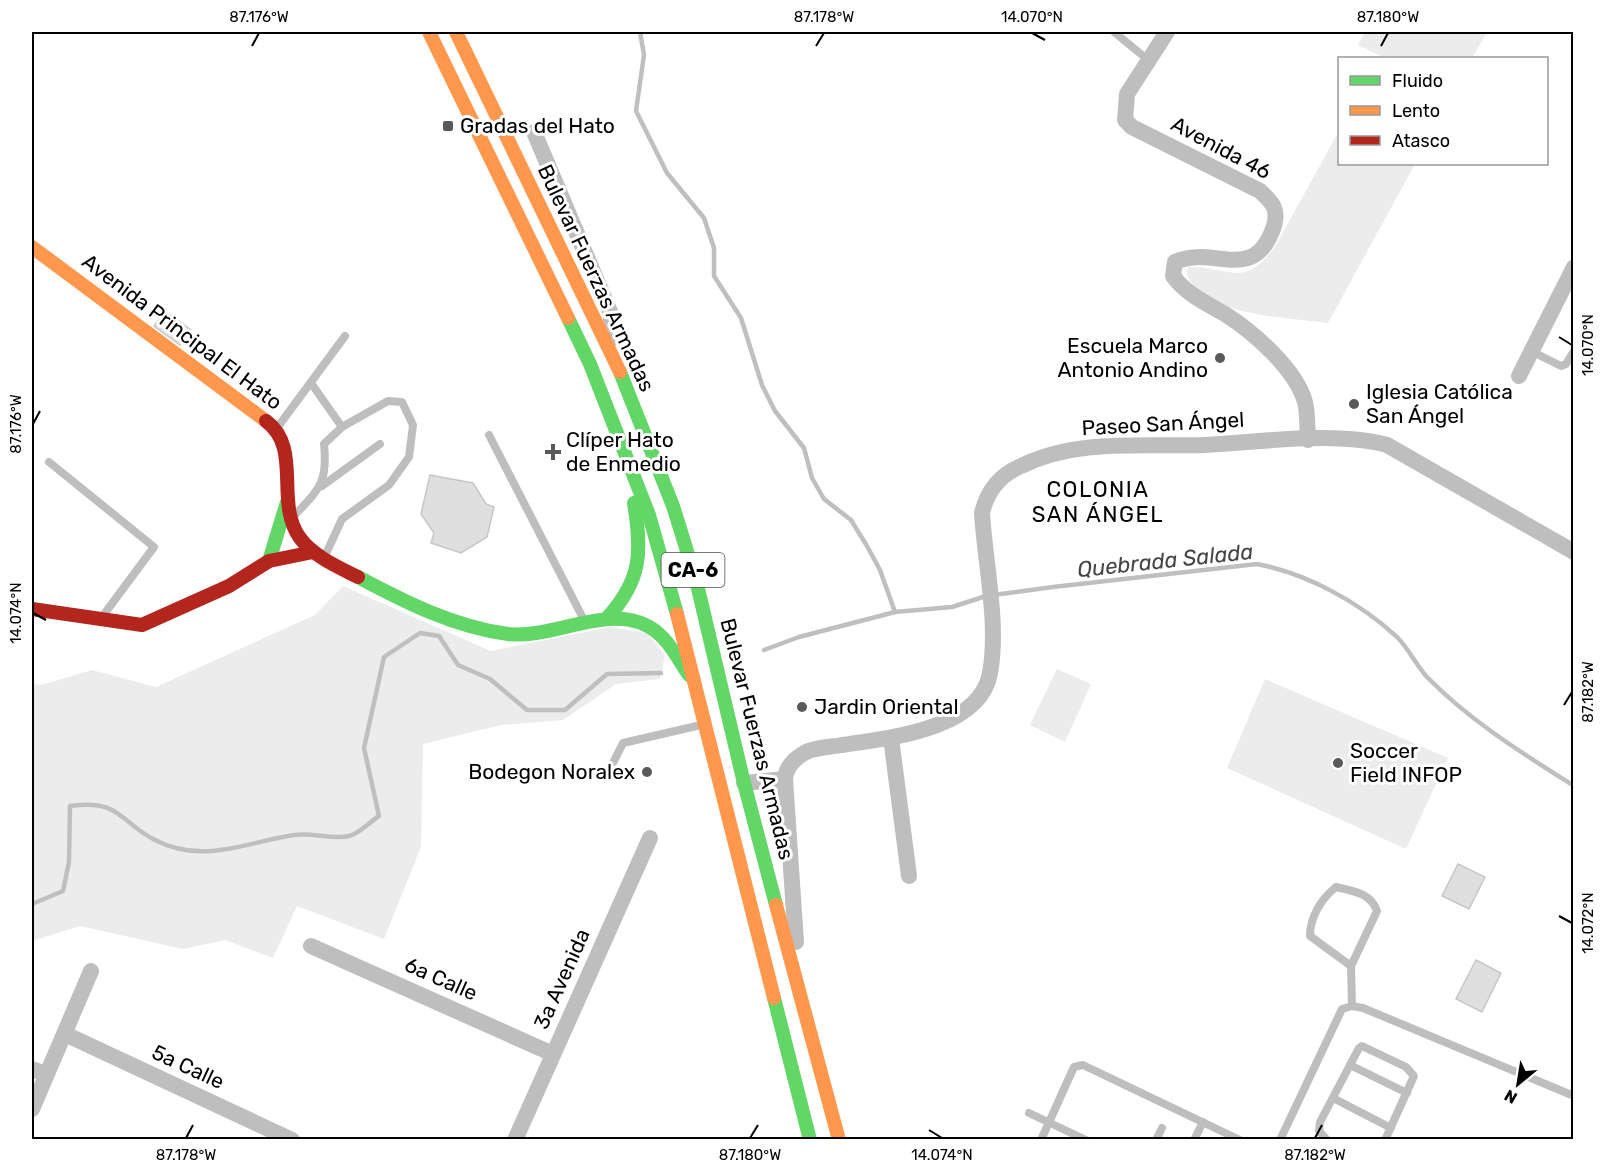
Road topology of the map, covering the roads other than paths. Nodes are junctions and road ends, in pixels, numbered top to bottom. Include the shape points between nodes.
1 (429, 32) edge
2 (456, 32) edge
3 (1113, 32) edge
4 (1167, 32) edge
5 (1147, 59) junction
6 (534, 132) dead end
7 (32, 247) edge
8 (1573, 268) edge
9 (345, 336) dead end
10 (611, 349) junction
11 (1531, 351) junction
12 (1574, 351) edge
13 (1519, 376) dead end
14 (311, 383) junction
15 (342, 428) junction
16 (277, 429) junction
17 (489, 435) dead end
18 (1308, 440) junction
19 (380, 444) dead end
20 (625, 452) junction
21 (49, 462) dead end
22 (322, 486) junction
23 (287, 500) junction
24 (291, 519) junction
25 (1574, 552) edge
26 (318, 555) junction
27 (268, 561) junction
28 (32, 609) edge
29 (608, 617) junction
30 (100, 620) junction
31 (585, 622) junction
32 (693, 681) junction
33 (704, 724) junction
34 (891, 738) junction
35 (609, 771) dead end
36 (784, 779) junction
37 (744, 783) junction
38 (650, 838) dead end
39 (909, 876) dead end
40 (311, 946) dead end
41 (1351, 966) junction
42 (91, 971) dead end
43 (799, 990) junction
44 (1352, 1006) junction
45 (65, 1034) junction
46 (553, 1054) junction
47 (1350, 1065) junction
48 (39, 1072) edge
49 (1407, 1093) junction
50 (1574, 1096) edge
51 (1333, 1098) junction
52 (32, 1109) edge
53 (1029, 1113) dead end
54 (1049, 1122) junction
55 (1203, 1122) junction
56 (1162, 1128) dead end
57 (1391, 1128) junction
58 (292, 1140) edge
59 (515, 1140) edge
60 (810, 1140) edge
61 (839, 1140) edge
62 (1041, 1140) edge
63 (1086, 1140) edge
64 (1156, 1140) edge
65 (1194, 1140) edge
66 (1240, 1140) edge
67 (1280, 1140) edge
68 (1327, 1140) edge
69 (1385, 1140) edge

1 - 20 main road, Bulevar Fuerzas Armadas / CA-6 via 590,364
2 - 10 main road, Bulevar Fuerzas Armadas / CA-6
3 - 5 lane
4 - 5 street, Avenida 46
5 - 18 street, Avenida 46 via 1127,94 1125,120 1260,191 1272,202 1277,215 1269,240 1256,256 1239,261 1184,258 1175,262 1173,276 1189,292 1232,318 1280,362 1305,402
6 - 10 street via 612,314
7 - 16 main road, Avenida Principal El Hato
8 - 11 street
9 - 14 lane
10 - 37 main road, Bulevar Fuerzas Armadas / CA-6 via 673,506 689,558
11 - 12 lane via 1561,366
11 - 13 street
14 - 15 lane
14 - 16 lane
15 - 22 lane via 324,444
15 - 26 lane via 388,401 402,402 413,425 409,457 389,485 342,519
16 - 23 main road, Avenida Principal El Hato via 285,444
17 - 31 lane
18 - 25 street, Paseo San Ángel via 1387,445
18 - 34 street, Paseo San Ángel via 1087,447 1019,466 995,484 982,513 992,625 990,674 972,704 954,719
19 - 22 lane
20 - 29 main road via 641,545 629,591
20 - 32 main road, Bulevar Fuerzas Armadas / CA-6 via 649,515
21 - 30 lane via 154,548
22 - 24 lane
23 - 24 main road, Avenida Principal El Hato
23 - 27 main road, Avenida Principal El Hato
24 - 26 main road, Avenida Principal El Hato via 299,537
26 - 27 main road
26 - 31 main road, Avenida Principal El Hato via 466,626 530,635
27 - 30 main road via 229,586 155,622 129,625
28 - 30 main road
29 - 31 main road, Avenida Principal El Hato
29 - 32 main road, Avenida Principal El Hato via 654,629
32 - 33 main road, Bulevar Fuerzas Armadas / CA-6
33 - 35 lane via 623,743
33 - 60 main road, Bulevar Fuerzas Armadas / CA-6
34 - 36 street, Paseo San Ángel via 808,751 789,765
34 - 39 street
36 - 37 street
36 - 43 street
37 - 43 main road, Bulevar Fuerzas Armadas / CA-6
38 - 46 street, 3a Avenida
40 - 46 street, 6a Calle
41 - 41 lane via 1377,911 1374,901 1336,887 1317,910 1310,936
41 - 44 lane
42 - 45 street
43 - 61 main road, Bulevar Fuerzas Armadas / CA-6
44 - 50 lane
44 - 67 lane via 1342,1009
45 - 48 street
45 - 58 street, 5a Calle
46 - 59 street, 3a Avenida
47 - 49 lane
47 - 49 lane via 1359,1048 1365,1046 1411,1071
47 - 51 lane
48 - 52 street
49 - 57 lane
51 - 57 lane
51 - 68 lane via 1319,1131
53 - 54 lane
54 - 55 lane via 1074,1067 1083,1065
54 - 62 lane
54 - 63 lane
55 - 65 lane
55 - 66 lane
56 - 64 lane
57 - 69 lane

